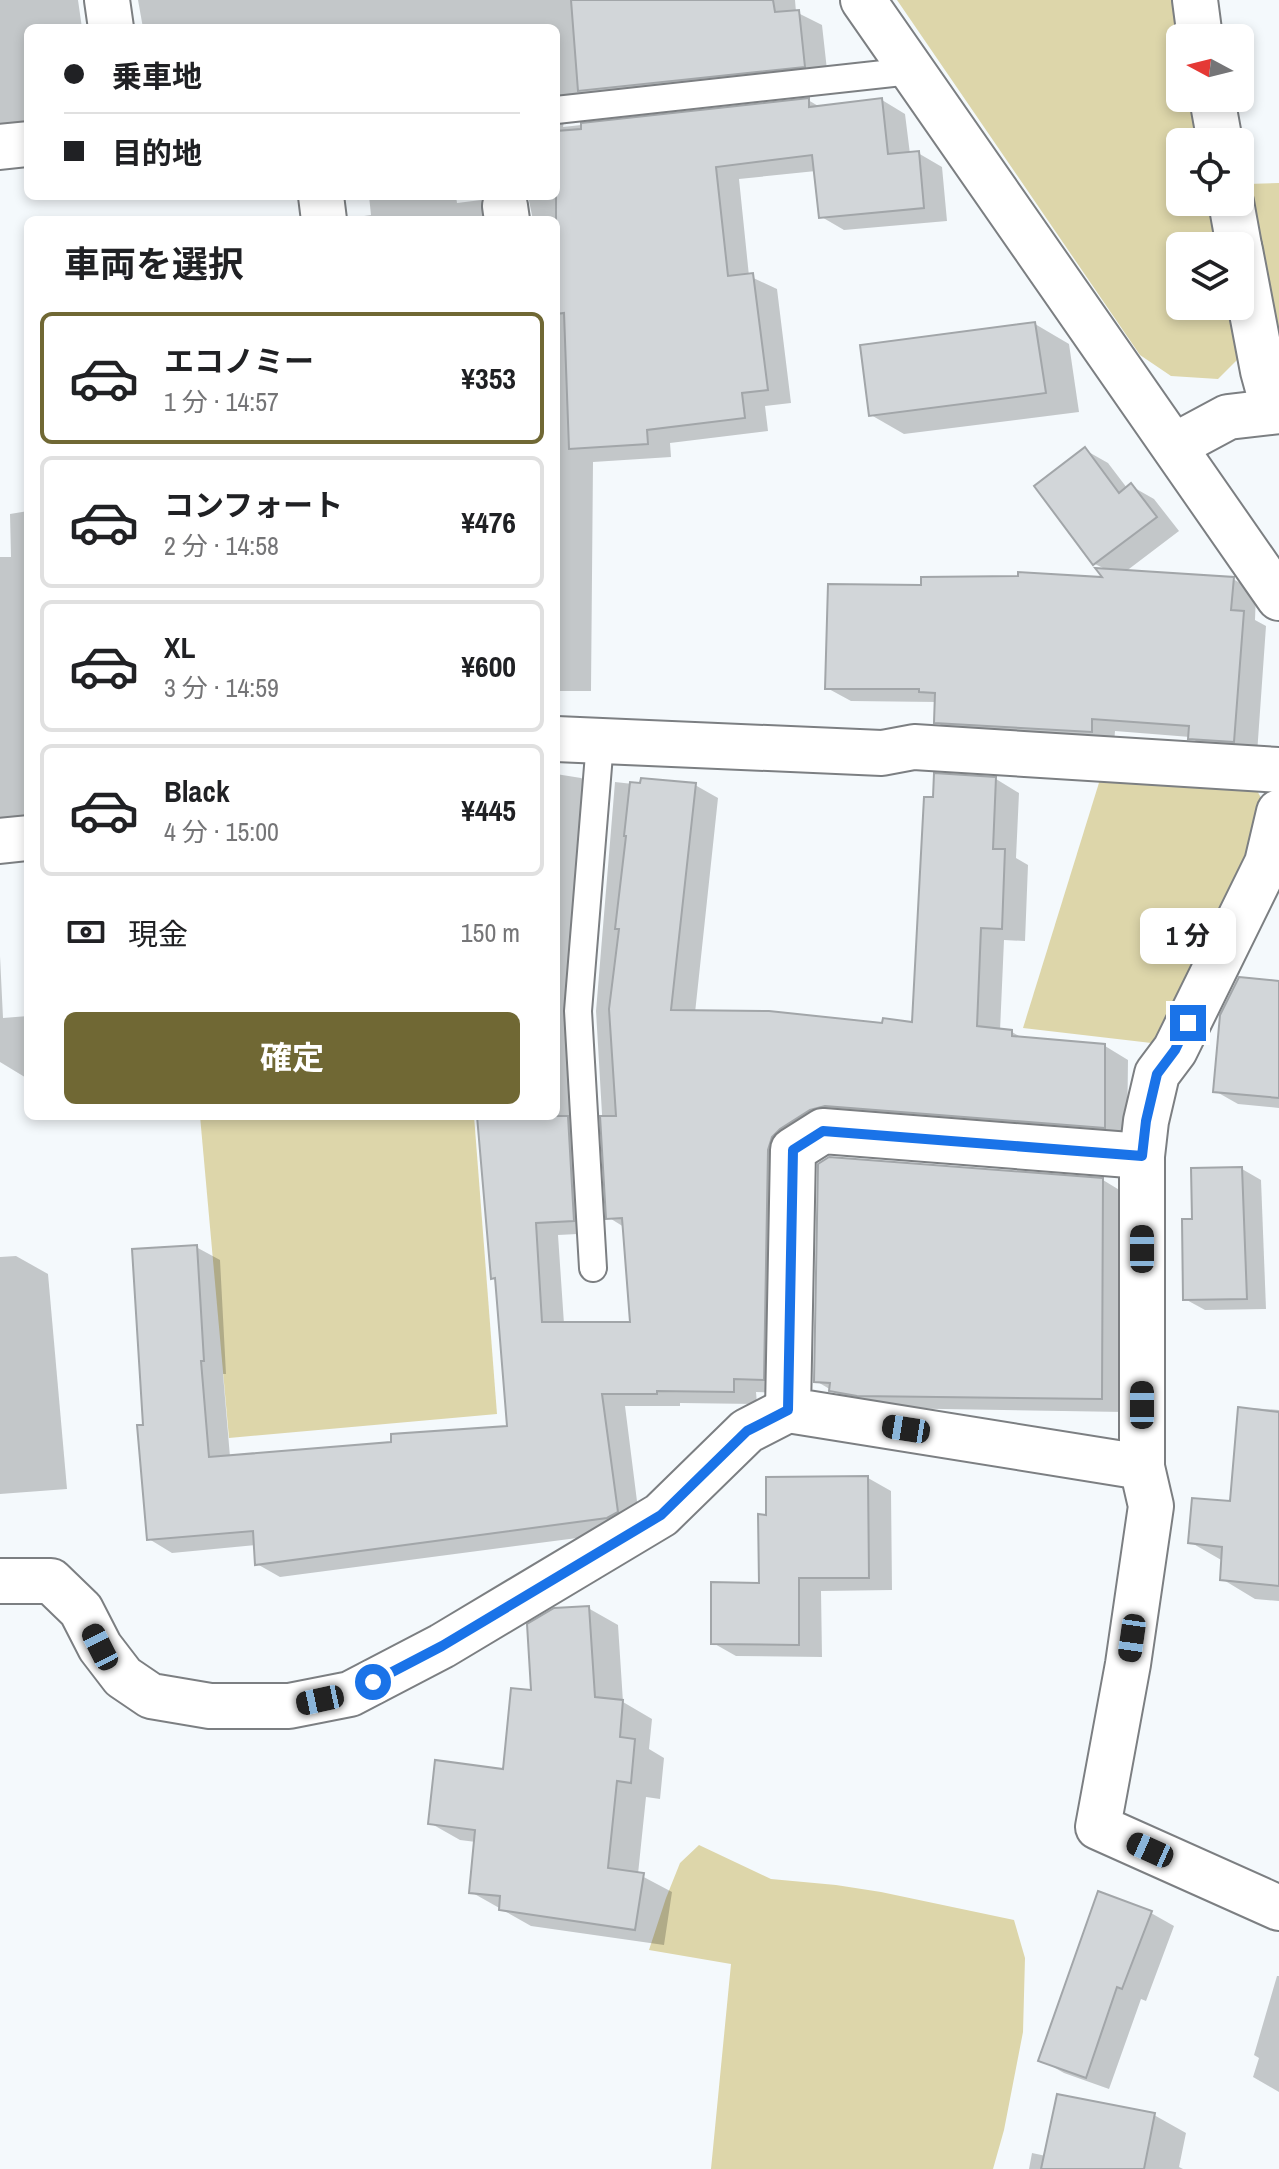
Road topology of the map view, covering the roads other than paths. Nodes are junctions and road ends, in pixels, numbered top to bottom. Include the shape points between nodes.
1 (107, 0) edge
2 (863, 0) edge
3 (1195, 0) edge
4 (110, 24) edge
5 (1198, 24) edge
6 (911, 71) junction
7 (560, 110) edge
8 (24, 144) edge
9 (0, 147) edge
10 (1253, 320) edge
11 (1276, 411) edge
12 (1174, 446) junction
13 (1279, 598) edge
14 (560, 739) edge
15 (600, 742) junction
16 (1279, 770) edge
17 (1279, 812) edge
18 (24, 838) edge
19 (0, 841) edge
20 (1142, 1156) junction
21 (593, 1268) dead end
22 (788, 1410) junction
23 (1142, 1467) junction
24 (0, 1581) edge
25 (1279, 1908) edge

1 - 4 street
2 - 6 street
3 - 5 street
6 - 7 lane
6 - 12 street
8 - 9 street
10 - 11 street
11 - 12 street via 1228,417
12 - 13 street
14 - 15 street
15 - 16 street via 882,753 914,747
15 - 21 lane via 578,1011
17 - 20 street via 1267,863 1175,1050 1157,1074
18 - 19 street
20 - 22 street via 823,1131 793,1150
20 - 23 street
22 - 23 street
22 - 24 street via 747,1431 661,1515 442,1646 350,1694 289,1706 210,1706 151,1696 123,1677 81,1610 51,1581
23 - 25 street via 1151,1506 1098,1827

